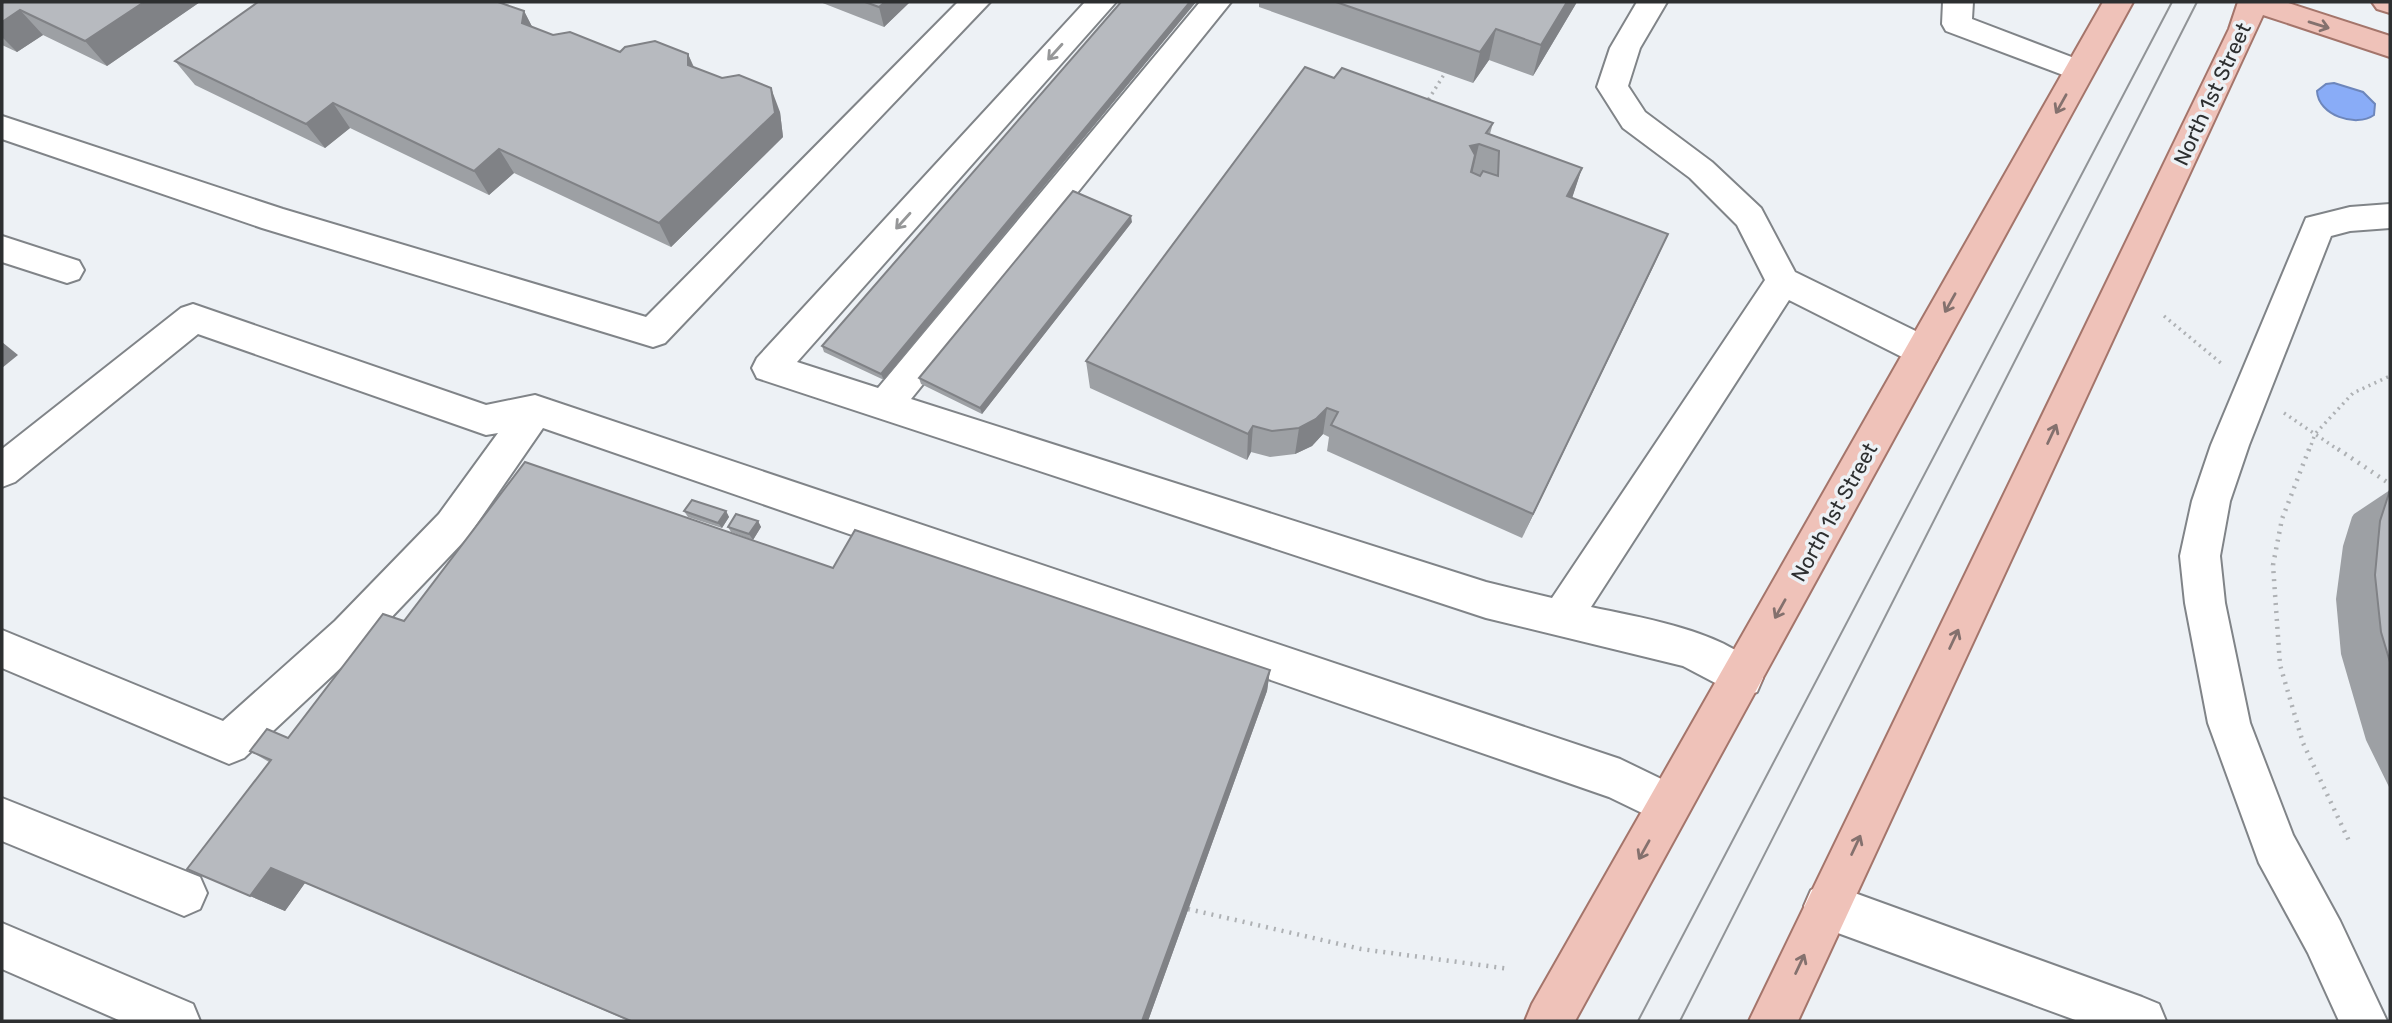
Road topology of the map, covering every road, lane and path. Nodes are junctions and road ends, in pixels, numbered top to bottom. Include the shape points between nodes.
1 (975, 2) edge
2 (1101, 2) edge
3 (1652, 2) edge
4 (1958, 2) edge
5 (2118, 2) edge
6 (2254, 2) edge
7 (1208, 11) edge
8 (2390, 47) edge
9 (2079, 71) junction
10 (1445, 73) edge
11 (1418, 115) edge
12 (2, 127) edge
13 (2390, 216) edge
14 (2, 249) edge
15 (67, 270) dead end
16 (1783, 281) junction
17 (1923, 351) junction
18 (2390, 376) edge
19 (885, 405) junction
20 (535, 410) junction
21 (2, 471) edge
22 (1561, 618) junction
23 (2, 649) edge
24 (1742, 678) junction
25 (1669, 805) junction
26 (2, 819) edge
27 (2350, 843) dead end
28 (184, 893) dead end
29 (1827, 906) junction
30 (1188, 909) edge
31 (2, 946) edge
32 (1510, 969) dead end
33 (176, 1021) edge
34 (1549, 1021) edge
35 (1773, 1021) edge
36 (2142, 1021) edge
37 (2363, 1021) edge

1 - 12 lane via 653,333 274,219
2 -> 19 lane via 770,368
3 - 16 lane via 1625,48 1612,87 1634,120 1701,170 1749,217
4 - 9 lane via 1957,24
5 - 9 main road, North 1st Street
6 -> 8 main road
29 -> 6 main road, North 1st Street
7 - 19 lane
9 -> 17 main road, North 1st Street
10 - 11 path
13 - 37 lane via 2318,227 2230,446 2211,501 2200,556 2204,603 2229,723 2274,848 2324,937
14 - 15 lane
16 - 17 lane
16 - 22 lane
17 -> 24 main road, North 1st Street
18 - 27 path via 2353,393 2315,434 2282,519 2273,565 2280,665 2303,743
19 - 22 lane via 1486,600
20 - 21 lane via 486,420 192,318
20 - 23 lane via 453,526 349,634 229,744
20 - 25 lane via 1607,776
22 - 24 lane via 1692,649
24 - 25 main road, North 1st Street
25 -> 34 main road, North 1st Street
26 - 28 lane
35 -> 29 main road, North 1st Street
29 - 36 lane
30 - 32 path via 1360,949
31 - 33 lane

